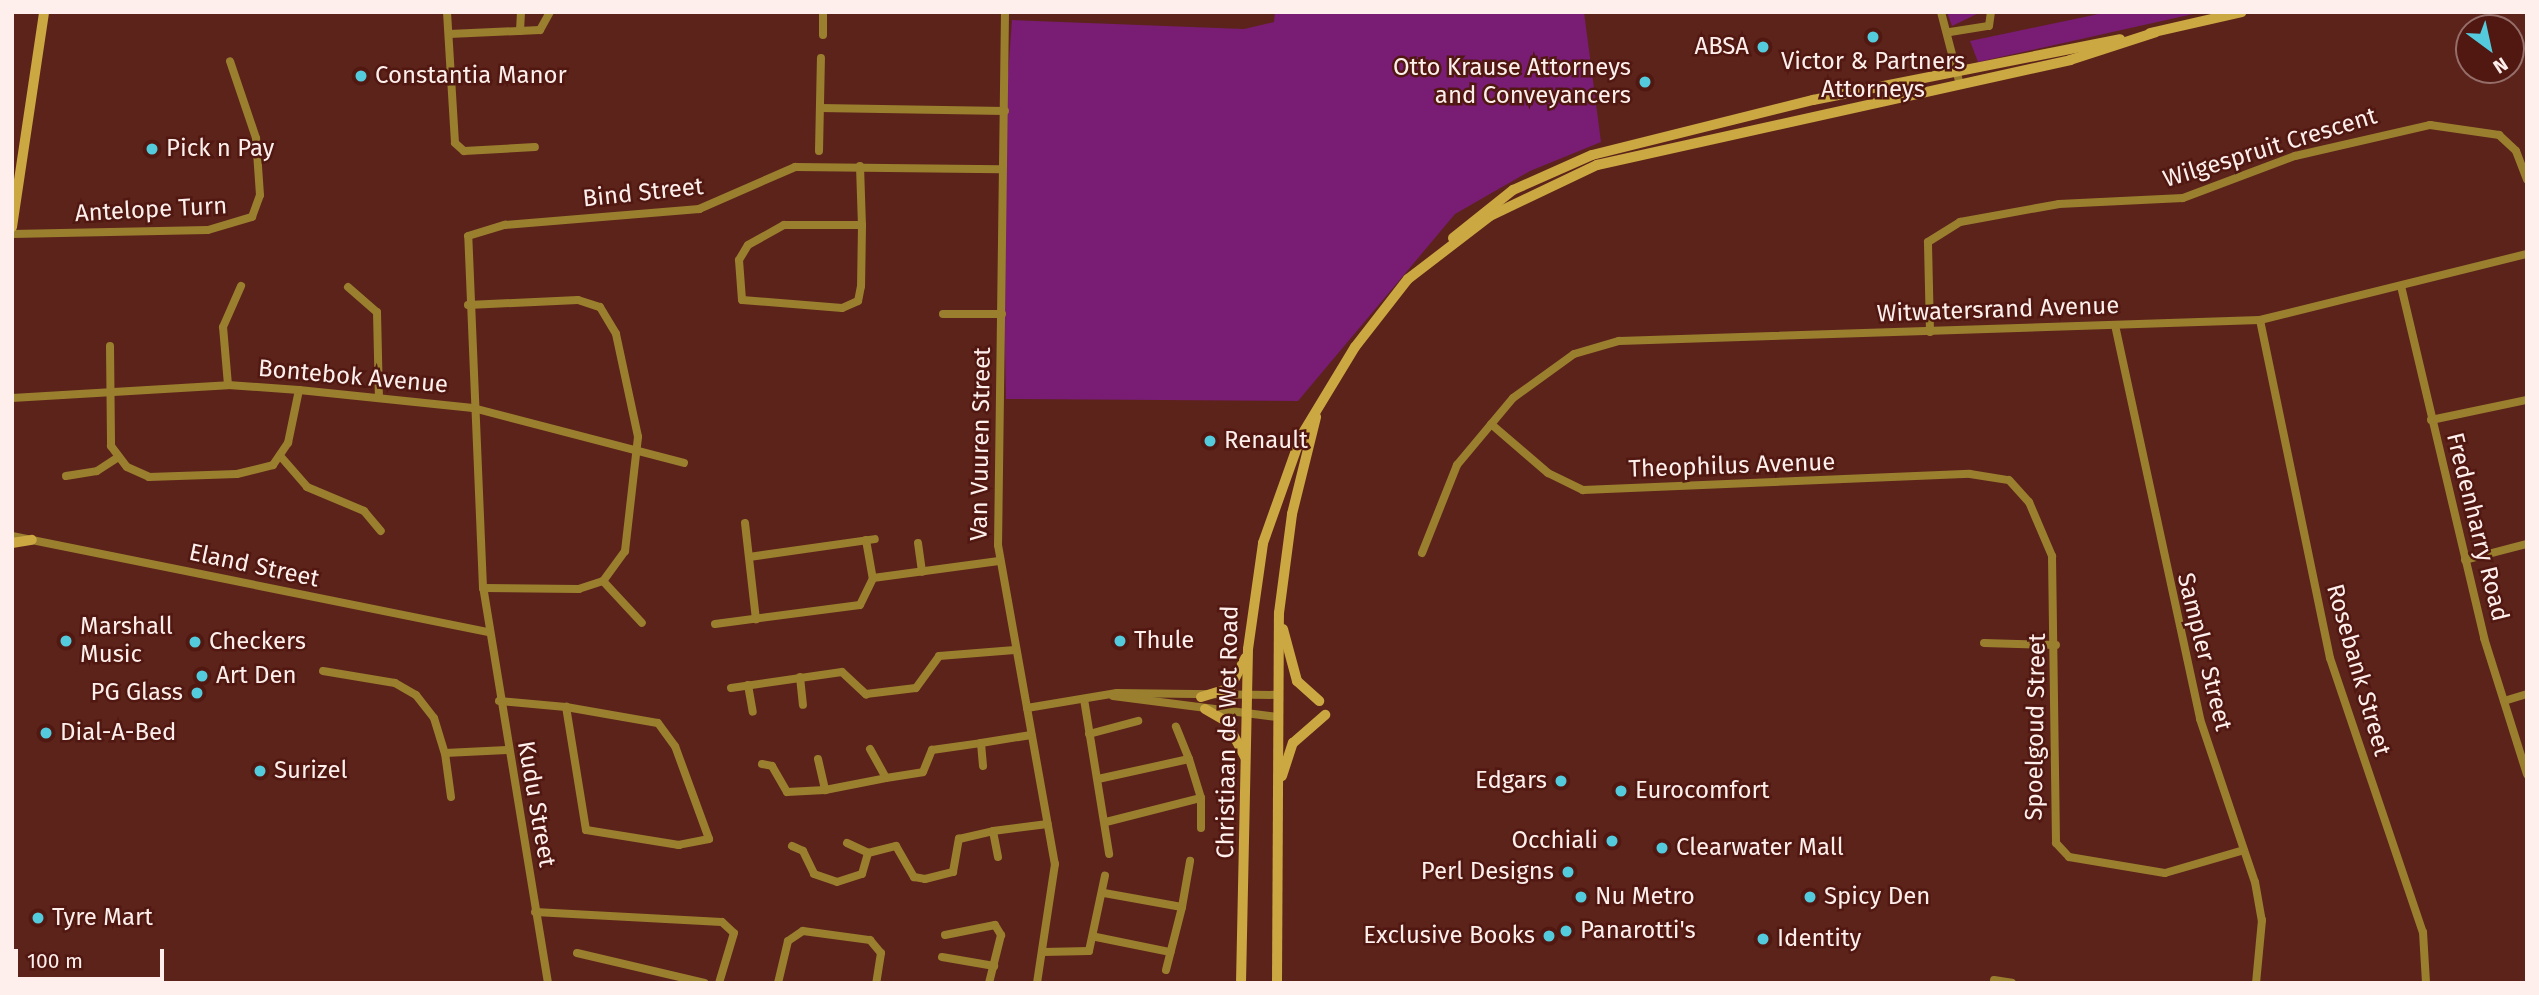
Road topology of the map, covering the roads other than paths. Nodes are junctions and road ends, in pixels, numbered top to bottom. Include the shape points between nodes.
1 (44, 12) edge
2 (447, 12) edge
3 (520, 12) edge
4 (550, 12) edge
5 (823, 12) edge
6 (1005, 12) edge
7 (1941, 12) edge
8 (1991, 12) edge
9 (2242, 12) edge
10 (520, 31) junction
11 (1950, 32) junction
12 (2156, 32) junction
13 (449, 34) junction
14 (823, 34) dead end
15 (821, 58) dead end
16 (230, 61) dead end
17 (1957, 73) junction
18 (1960, 85) junction
19 (820, 108) junction
20 (1004, 111) junction
21 (535, 147) dead end
22 (819, 152) dead end
23 (860, 166) junction
24 (1001, 169) junction
25 (2527, 180) edge
26 (862, 225) junction
27 (12, 227) edge
28 (12, 234) edge
29 (1453, 239) junction
30 (464, 251) joint
31 (2527, 254) edge
32 (241, 286) dead end
33 (2401, 286) junction
34 (348, 287) dead end
35 (468, 305) junction
36 (943, 314) dead end
37 (1002, 314) junction
38 (2260, 320) junction
39 (2115, 326) junction
40 (1930, 332) junction
41 (110, 346) dead end
42 (228, 385) junction
43 (108, 390) junction
44 (299, 390) junction
45 (12, 398) edge
46 (379, 398) junction
47 (2527, 400) edge
48 (473, 408) junction
49 (1317, 411) junction
50 (2431, 420) junction
51 (1491, 424) junction
52 (636, 451) junction
53 (117, 458) junction
54 (282, 458) junction
55 (684, 463) dead end
56 (66, 475) dead end
57 (1997, 475) joint
58 (745, 523) dead end
59 (381, 531) dead end
60 (12, 536) edge
61 (32, 540) junction
62 (12, 543) edge
63 (918, 543) dead end
64 (2527, 544) edge
65 (1422, 554) dead end
66 (749, 557) junction
67 (2465, 560) junction
68 (999, 561) junction
69 (922, 572) junction
70 (873, 578) junction
71 (603, 581) junction
72 (483, 588) junction
73 (1279, 613) junction
74 (756, 619) junction
75 (642, 623) dead end
76 (715, 624) dead end
77 (488, 632) junction
78 (1984, 643) dead end
79 (2056, 645) junction
80 (1248, 649) junction
81 (1015, 650) junction
82 (323, 671) dead end
83 (800, 677) junction
84 (748, 685) junction
85 (731, 688) dead end
86 (2527, 694) edge
87 (1110, 695) junction
88 (1276, 695) junction
89 (1201, 697) junction
90 (1246, 697) junction
91 (1084, 699) junction
92 (499, 701) junction
93 (1319, 701) dead end
94 (2504, 701) junction
95 (803, 705) dead end
96 (566, 707) junction
97 (1027, 708) junction
98 (1205, 709) junction
99 (753, 712) dead end
100 (1325, 715) dead end
101 (1246, 716) junction
102 (1276, 717) junction
103 (1138, 721) dead end
104 (1176, 726) dead end
105 (1089, 734) junction
106 (1031, 735) junction
107 (981, 743) junction
108 (870, 748) dead end
109 (507, 750) junction
110 (445, 752) junction
111 (818, 759) dead end
112 (1189, 759) junction
113 (762, 764) dead end
114 (983, 766) dead end
115 (1249, 766) junction
116 (2527, 774) edge
117 (886, 778) junction
118 (1098, 779) junction
119 (1279, 785) junction
120 (825, 790) junction
121 (451, 797) dead end
122 (1202, 798) junction
123 (1106, 822) junction
124 (1048, 824) junction
125 (1201, 828) dead end
126 (993, 831) junction
127 (847, 843) dead end
128 (792, 846) dead end
129 (2244, 850) junction
130 (868, 853) junction
131 (1109, 854) dead end
132 (998, 857) dead end
133 (1190, 861) dead end
134 (1105, 876) dead end
135 (1104, 893) junction
136 (1182, 907) junction
137 (535, 912) junction
138 (944, 934) dead end
139 (1096, 937) junction
140 (1043, 952) junction
141 (1170, 952) junction
142 (578, 953) dead end
143 (942, 957) dead end
144 (994, 966) junction
145 (1166, 970) dead end
146 (1994, 980) dead end
147 (548, 983) edge
148 (705, 983) edge
149 (719, 983) edge
150 (778, 983) edge
151 (876, 983) edge
152 (989, 983) edge
153 (1037, 983) edge
154 (1241, 983) edge
155 (1276, 983) edge
156 (2012, 983) edge
157 (2256, 983) edge
158 (2426, 983) edge

1 - 27 main road
2 - 13 street
3 - 10 street
4 - 10 street via 540,30
5 - 14 street
6 - 20 street, Van Vuuren Street
7 - 11 street
8 - 11 street via 1989,26
9 - 12 main road, Christiaan de Wet Road
10 - 13 street
11 - 17 street
12 - 17 main road, Christiaan de Wet Road
12 - 18 main road, Christiaan de Wet Road
13 - 21 street via 455,143 464,151
15 - 19 street
16 - 28 street, Antelope Turn via 256,138 260,195 252,217 208,230
17 - 18 street
17 - 29 main road, Christiaan de Wet Road via 1813,100 1592,155 1502,197
18 - 29 main road, Christiaan de Wet Road via 1597,165 1527,194
19 - 20 street
19 - 22 street
20 - 24 street, Van Vuuren Street
23 - 24 street, Bind Street
23 - 26 street
23 - 30 street, Bind Street via 782,171 698,209 478,229
24 - 37 street, Van Vuuren Street
25 - 40 street, Wilgespruit Crescent via 2516,152 2499,135 2430,125 2295,156 2183,198 2059,204 1960,222 1928,242
26 - 26 street via 861,294 853,305 742,300 739,260 748,245 794,224
29 - 49 main road, Christiaan de Wet Road via 1408,279 1370,326
30 - 35 street, Kudu Street
31 - 33 street, Witwatersrand Avenue
32 - 42 street via 223,327
33 - 38 street, Witwatersrand Avenue
33 - 50 street, Fredenharry Road
34 - 46 street via 377,312
35 - 48 street, Kudu Street
35 - 52 street via 578,300 600,307 610,317 627,375
36 - 37 street
37 - 68 street, Van Vuuren Street
38 - 39 street, Witwatersrand Avenue
38 - 158 street, Rosebank Street via 2330,658 2423,932
39 - 40 street, Witwatersrand Avenue
39 - 129 street, Sampler Street via 2200,719
40 - 51 street, Witwatersrand Avenue via 1619,341 1549,368
41 - 43 street
42 - 43 street, Bontebok Avenue
42 - 44 street, Bontebok Avenue
43 - 45 street, Bontebok Avenue
43 - 53 street via 108,436
44 - 46 street, Bontebok Avenue
44 - 54 street
46 - 48 street, Bontebok Avenue
47 - 50 street
48 - 52 street, Bontebok Avenue
48 - 72 street, Kudu Street
49 - 73 main road, Christiaan de Wet Road via 1292,514
49 - 80 main road, Christiaan de Wet Road via 1271,511 1251,601
50 - 67 street, Fredenharry Road
51 - 57 street, Theophilus Avenue via 1548,473 1583,490
51 - 65 street, Witwatersrand Avenue via 1457,465
52 - 55 street, Bontebok Avenue
52 - 71 street via 625,551
53 - 54 street via 140,475 165,478 249,472
53 - 56 street via 97,471
54 - 59 street via 307,487 364,511
57 - 79 street, Spoelgoud Street via 2017,485 2047,539 2057,601
58 - 66 street
60 - 61 street, Eland Street
61 - 62 main road
61 - 77 street, Eland Street
63 - 69 street
64 - 67 street
66 - 70 street via 871,540
66 - 74 street
67 - 94 street, Fredenharry Road
68 - 69 street
68 - 81 street, Van Vuuren Street
69 - 70 street
70 - 74 street via 860,605
71 - 72 street via 579,589
71 - 75 street
72 - 77 street, Kudu Street
73 - 88 main road, Christiaan de Wet Road
73 - 93 main road via 1293,673
74 - 76 street
77 - 92 street, Kudu Street
78 - 79 street
79 - 129 street, Spoelgoud Street via 2052,822 2061,850 2079,860 2165,873
80 - 89 main road via 1234,683
80 - 90 main road, Christiaan de Wet Road
81 - 83 street via 939,656 916,688 866,694 842,672
81 - 97 street, Van Vuuren Street
82 - 110 street via 395,683 416,695 434,718
83 - 84 street
83 - 95 street
84 - 85 street
84 - 99 street
86 - 94 street
87 - 89 street
87 - 91 street
87 - 98 street
88 - 90 street
88 - 102 main road, Christiaan de Wet Road
89 - 90 street
90 - 101 main road, Christiaan de Wet Road
91 - 97 street
91 - 105 street
92 - 96 street
92 - 109 street, Kudu Street
94 - 116 street, Fredenharry Road
96 - 96 street via 658,723 675,746 709,839 679,845 586,830
97 - 106 street, Van Vuuren Street
98 - 101 street
98 - 115 main road via 1226,721
100 - 119 main road via 1293,743
101 - 102 street
101 - 115 main road, Christiaan de Wet Road
102 - 119 main road, Christiaan de Wet Road
103 - 105 street
104 - 112 street
105 - 118 street
106 - 107 street
106 - 124 street, Van Vuuren Street
107 - 114 street
107 - 117 street via 932,750 923,772
108 - 117 street
109 - 110 street
109 - 137 street, Kudu Street
110 - 121 street
111 - 120 street
112 - 118 street
112 - 122 street
113 - 120 street via 772,766 790,794
115 - 154 main road, Christiaan de Wet Road
117 - 120 street
118 - 123 street
119 - 155 main road, Christiaan de Wet Road
122 - 123 street
122 - 125 street
123 - 131 street
124 - 126 street
124 - 140 street, Van Vuuren Street via 1056,872
126 - 130 street via 959,839 953,872 925,879 914,877 901,848
126 - 132 street
127 - 130 street
128 - 130 street via 803,851 814,874 837,881 862,874
129 - 157 street, Sampler Street via 2262,920
133 - 136 street
134 - 135 street
135 - 136 street
135 - 139 street
136 - 141 street
137 - 147 street, Kudu Street
137 - 149 street via 722,922 734,933
138 - 144 street via 995,925 1001,935
139 - 140 street via 1080,954
139 - 141 street
140 - 153 street
141 - 145 street
142 - 148 street
143 - 144 street
144 - 152 street
146 - 156 street
150 - 151 street via 788,941 803,931 870,940 881,953

